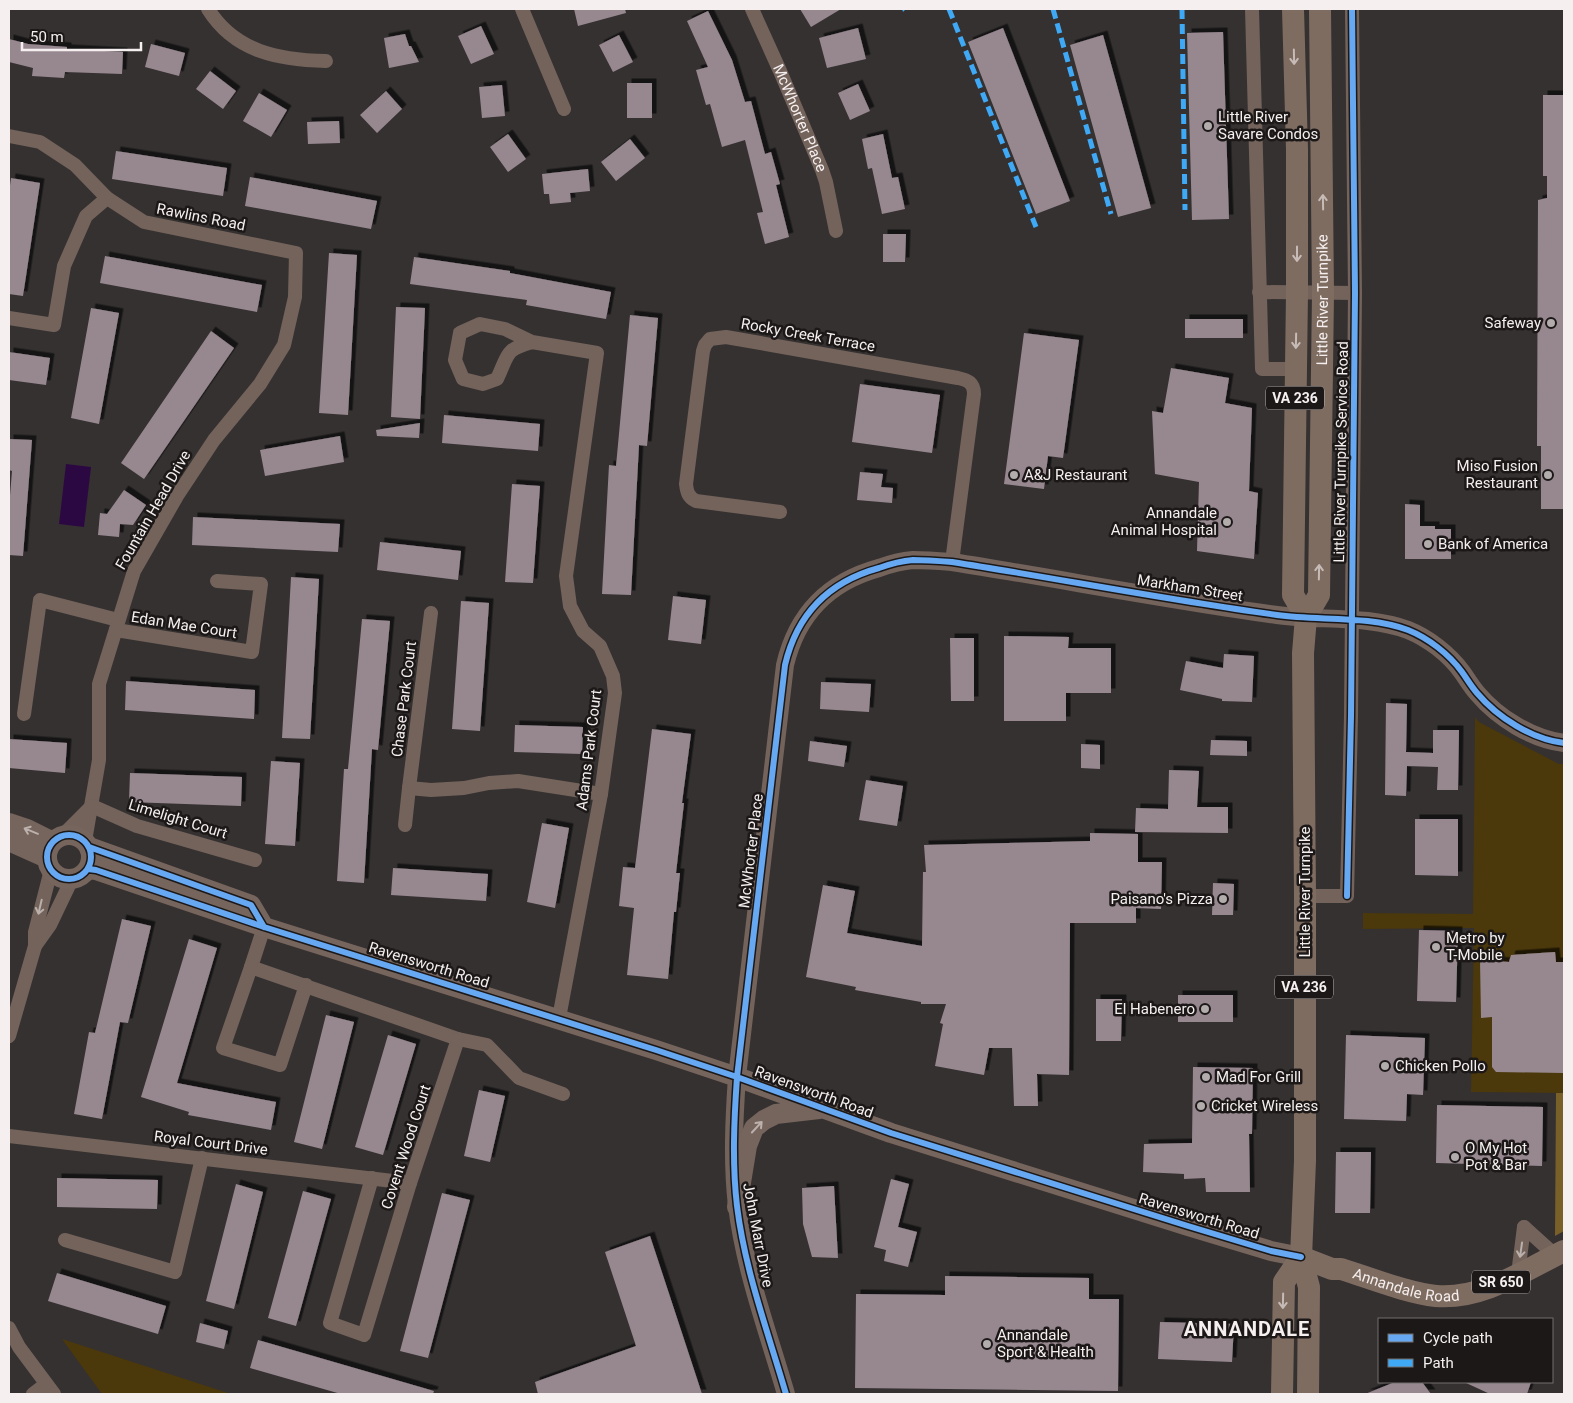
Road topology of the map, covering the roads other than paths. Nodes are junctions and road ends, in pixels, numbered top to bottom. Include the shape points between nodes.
1 (208, 9) edge
2 (522, 9) edge
3 (752, 9) edge
4 (1252, 9) edge
5 (1293, 9) edge
6 (1320, 9) edge
7 (1352, 9) edge
8 (326, 61) dead end
9 (564, 109) dead end
10 (9, 136) edge
11 (106, 198) junction
12 (836, 231) dead end
13 (296, 253) joint
14 (1259, 292) junction
15 (1297, 292) junction
16 (1323, 293) junction
17 (1356, 294) junction
18 (9, 318) edge
19 (532, 342) junction
20 (1295, 369) junction
21 (780, 512) dead end
22 (952, 562) junction
23 (217, 581) dead end
24 (431, 613) dead end
25 (1306, 617) junction
26 (1352, 621) junction
27 (117, 625) junction
28 (797, 630) joint
29 (24, 714) dead end
30 (1564, 743) edge
31 (409, 788) junction
32 (601, 794) junction
33 (92, 806) junction
34 (9, 823) edge
35 (405, 825) dead end
36 (9, 841) edge
37 (87, 844) junction
38 (53, 851) junction
39 (256, 860) dead end
40 (80, 874) junction
41 (1305, 896) junction
42 (264, 927) junction
43 (35, 946) junction
44 (251, 967) junction
45 (306, 985) junction
46 (559, 1018) junction
47 (9, 1036) edge
48 (458, 1039) junction
49 (737, 1077) junction
50 (564, 1094) dead end
51 (824, 1109) junction
52 (9, 1136) edge
53 (202, 1158) junction
54 (372, 1178) junction
55 (410, 1183) junction
56 (737, 1207) junction
57 (65, 1240) dead end
58 (1560, 1253) edge
59 (1301, 1257) junction
60 (1518, 1274) junction
61 (9, 1328) edge
62 (1308, 1386) edge
63 (50, 1389) edge
64 (33, 1394) edge
65 (786, 1394) edge
66 (1282, 1394) edge
67 (1324, 1394) edge

1 - 8 street via 226,30 257,50 279,58
2 - 9 street
3 - 12 street, McWhorter Place via 822,170
4 - 14 street
5 -> 15 main road, Little River Turnpike / VA 236
16 -> 6 main road, Little River Turnpike / VA 236
7 - 17 street, Little River Turnpike Service Road
10 - 11 street, Rawlins Road via 40,142 75,165
11 - 13 street, Rawlins Road via 144,222
11 - 18 street via 86,216 64,266 54,325
13 - 27 street, Fountain Head Drive via 295,297 284,345 260,384 214,440 177,496 134,571
14 - 15 street
14 - 20 street via 1262,369
15 - 16 street
15 -> 20 main road, Little River Turnpike / VA 236
16 - 17 street
25 -> 16 main road, Little River Turnpike / VA 236 via 1319,595
17 - 26 street, Little River Turnpike Service Road
19 - 19 street, Adams Park Court via 505,329 480,324 460,333 454,360 463,379 483,384 497,378 509,352
19 - 32 street, Adams Park Court via 596,353 566,576 570,606 583,631 600,646 612,676 614,694
20 - 25 main road, Little River Turnpike / VA 236 via 1293,595
21 - 22 street, Rocky Creek Terrace via 696,501 687,493 703,351 710,339 726,337 971,382 974,394
22 - 25 street, Markham Street
22 - 28 street, Markham Street via 911,560 851,577 817,602
23 - 27 street, Edan Mae Court via 261,584 252,652
24 - 31 street, Chase Park Court
25 - 26 street, Markham Street
25 - 41 main road, Little River Turnpike / VA 236 via 1303,653
26 - 30 street, Markham Street via 1386,623 1431,643 1449,657 1494,710 1526,730
26 - 41 street, Little River Turnpike Service Road via 1347,896
27 - 29 street via 40,600
27 - 33 street, Fountain Head Drive via 99,684 99,760
28 - 49 street, McWhorter Place via 785,666
31 - 32 street via 464,788 518,781
31 - 35 street, Chase Park Court
32 - 46 street, Adams Park Court
33 - 37 street, Fountain Head Drive
33 - 38 street
33 - 39 street, Limelight Court via 137,826
38 -> 34 main road, Ravensworth Road via 27,829
36 - 38 main road, Ravensworth Road
37 - 38 main road, Ravensworth Road via 75,835
37 - 40 main road via 92,857
37 - 42 main road, Ravensworth Road via 251,905
38 - 40 main road, Ravensworth Road via 57,875 66,879
38 -> 43 street via 34,932
40 - 42 main road, Ravensworth Road via 96,870
40 - 43 street
41 - 59 main road, Little River Turnpike / VA 236 via 1305,1160
42 - 44 street
42 - 46 main road, Ravensworth Road
43 - 47 street
44 - 45 street
44 - 45 street via 223,1048 280,1065
45 - 48 street
46 - 49 main road, Ravensworth Road
48 - 50 street via 487,1044 519,1078
48 - 55 street, Covent Wood Court
49 - 51 main road, Ravensworth Road
49 - 56 street, John Marr Drive via 733,1161
56 -> 51 main road via 747,1146 754,1128 776,1114
51 - 59 main road, Ravensworth Road via 1178,1223
52 - 53 street, Royal Court Drive
53 - 54 street, Royal Court Drive
53 - 57 street via 175,1272
54 - 55 street, Royal Court Drive
54 - 55 street, Covent Wood Court via 330,1323 364,1336
56 - 65 street, John Marr Drive via 753,1281
58 - 60 main road, Annandale Road / SR 650
58 -> 60 street via 1524,1227
59 - 60 main road, Annandale Road / SR 650 via 1332,1269 1437,1296 1476,1292
59 - 62 main road, Little River Turnpike / VA 236 via 1309,1287
59 -> 66 main road via 1284,1282
61 - 63 street
62 - 67 main road
63 - 64 street

